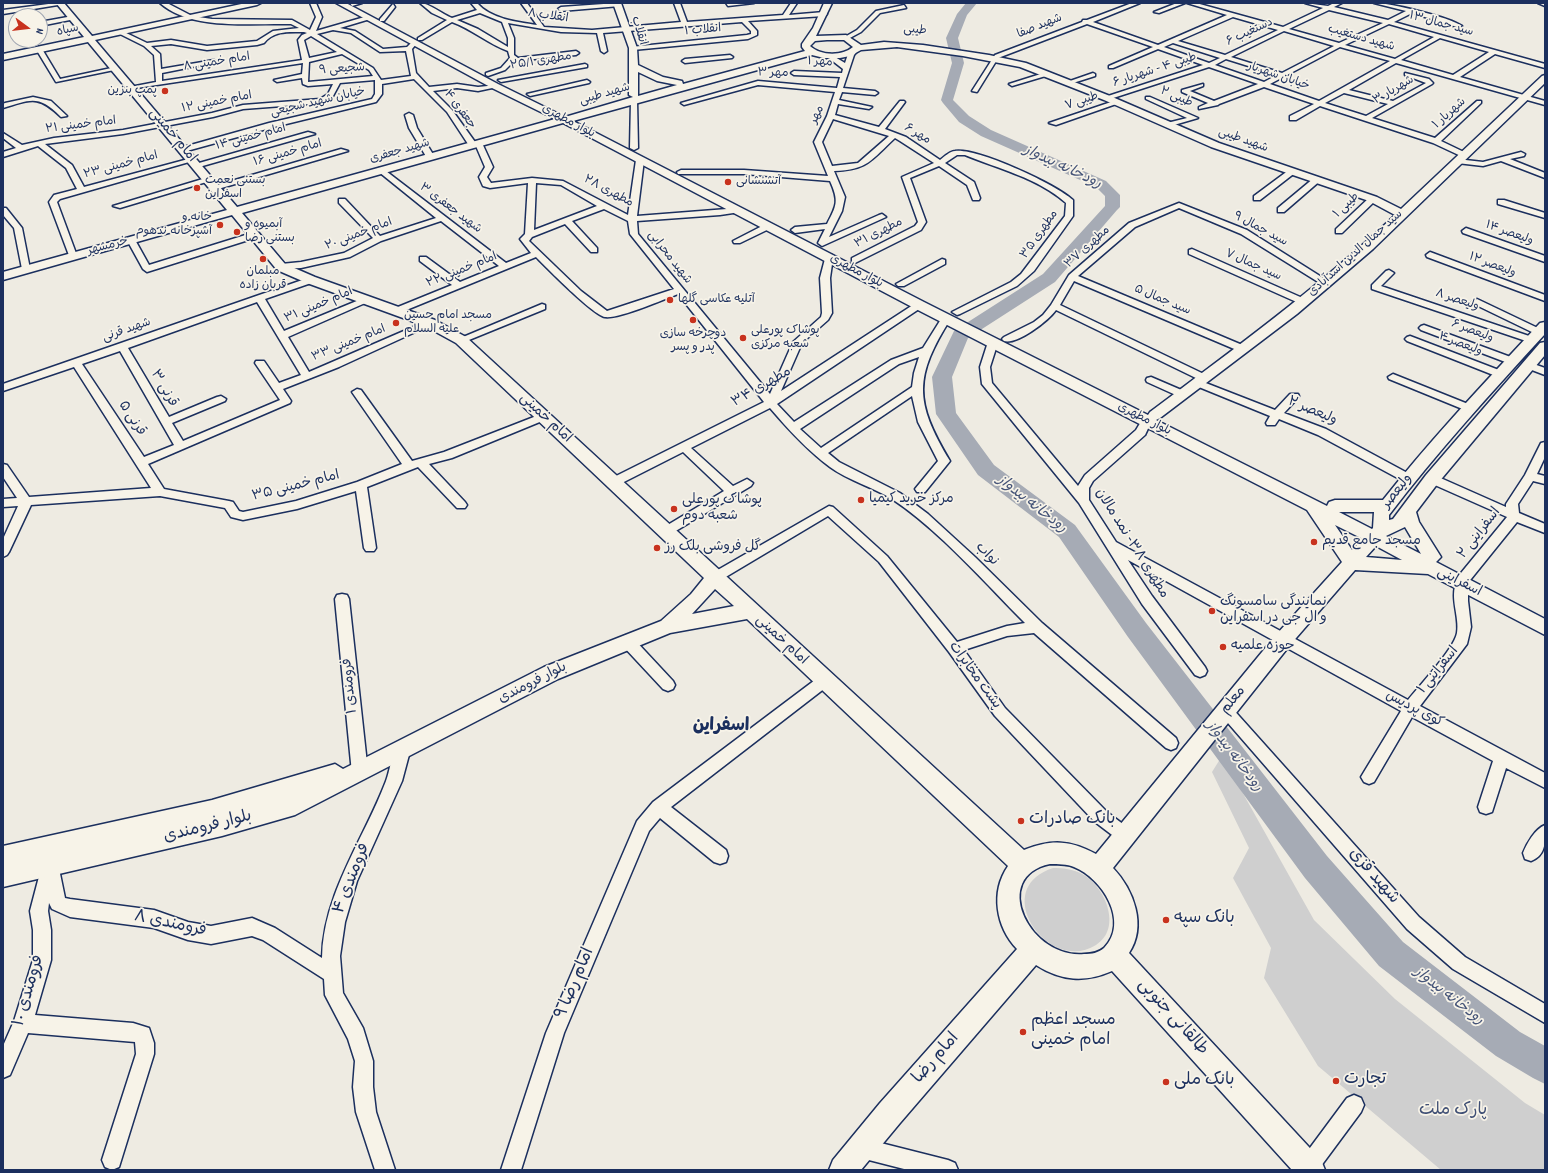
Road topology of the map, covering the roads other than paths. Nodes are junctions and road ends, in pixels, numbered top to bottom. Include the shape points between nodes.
1 (163, 3) edge
2 (248, 3) edge
3 (257, 3) edge
4 (314, 3) edge
5 (340, 3) edge
6 (353, 3) edge
7 (423, 3) edge
8 (474, 3) edge
9 (524, 3) edge
10 (677, 3) edge
11 (751, 3) edge
12 (794, 3) edge
13 (828, 3) edge
14 (1137, 3) edge
15 (1182, 3) edge
16 (1190, 3) edge
17 (1308, 3) edge
18 (1339, 3) edge
19 (1377, 3) edge
20 (1542, 3) edge
21 (61, 4) edge
22 (618, 4) edge
23 (1545, 4) edge
24 (38, 5) edge
25 (582, 5) edge
26 (393, 6) dead end
27 (904, 7) dead end
28 (1330, 8) junction
29 (561, 9) edge
30 (730, 10) edge
31 (479, 11) junction
32 (1412, 11) junction
33 (3, 12) edge
34 (1157, 12) dead end
35 (824, 14) junction
36 (1234, 15) junction
37 (213, 16) junction
38 (785, 16) junction
39 (189, 17) junction
40 (73, 18) junction
41 (368, 18) junction
42 (743, 19) junction
43 (382, 20) junction
44 (451, 20) junction
45 (1085, 21) junction
46 (505, 22) junction
47 (1388, 22) junction
48 (48, 23) edge
49 (685, 24) junction
50 (1459, 26) dead end
51 (541, 27) junction
52 (817, 28) junction
53 (329, 29) junction
54 (626, 29) junction
55 (1285, 30) junction
56 (84, 31) junction
57 (309, 31) junction
58 (599, 31) junction
59 (117, 32) junction
60 (1440, 36) junction
61 (846, 38) junction
62 (1174, 41) junction
63 (93, 42) junction
64 (807, 43) junction
65 (414, 44) junction
66 (146, 45) junction
67 (1340, 45) junction
68 (633, 48) junction
69 (1160, 48) junction
70 (39, 49) junction
71 (856, 49) junction
72 (945, 49) junction
73 (511, 50) junction
74 (604, 51) dead end
75 (726, 51) junction
76 (1495, 51) junction
77 (344, 52) junction
78 (812, 52) junction
79 (576, 53) dead end
80 (975, 53) joint
81 (773, 55) junction
82 (828, 55) junction
83 (3, 57) edge
84 (996, 57) junction
85 (1225, 57) junction
86 (513, 58) junction
87 (784, 60) junction
88 (1394, 60) junction
89 (685, 61) dead end
90 (214, 62) dead end
91 (306, 62) junction
92 (1209, 65) junction
93 (585, 66) dead end
94 (633, 66) junction
95 (1545, 66) edge
96 (1112, 67) dead end
97 (116, 69) junction
98 (159, 71) junction
99 (794, 72) dead end
100 (846, 72) junction
101 (488, 74) junction
102 (1047, 74) junction
103 (1407, 74) dead end
104 (1093, 75) dead end
105 (1282, 75) junction
106 (304, 76) junction
107 (415, 77) junction
108 (1454, 77) junction
109 (277, 80) dead end
110 (378, 81) junction
111 (1073, 81) junction
112 (337, 82) junction
113 (587, 82) dead end
114 (159, 83) junction
115 (498, 83) junction
116 (679, 83) junction
117 (1543, 83) edge
118 (1012, 84) dead end
119 (1264, 84) junction
120 (1201, 85) dead end
121 (132, 88) junction
122 (428, 89) junction
123 (840, 89) junction
124 (1346, 90) junction
125 (975, 91) dead end
126 (875, 93) dead end
127 (530, 94) junction
128 (634, 97) junction
129 (1525, 97) junction
130 (1107, 98) junction
131 (1148, 98) dead end
132 (836, 102) junction
133 (902, 102) dead end
134 (1117, 102) junction
135 (1479, 102) dead end
136 (684, 103) dead end
137 (1393, 103) junction
138 (1545, 103) edge
139 (1216, 104) junction
140 (1320, 104) junction
141 (544, 105) junction
142 (559, 105) dead end
143 (609, 105) junction
144 (3, 106) edge
145 (575, 106) dead end
146 (869, 106) dead end
147 (1201, 108) dead end
148 (409, 115) dead end
149 (63, 116) dead end
150 (831, 116) junction
151 (567, 118) junction
152 (1293, 118) dead end
153 (1366, 119) junction
154 (1053, 123) dead end
155 (162, 124) junction
156 (1170, 125) junction
157 (588, 130) junction
158 (881, 130) junction
159 (520, 131) junction
160 (311, 134) dead end
161 (3, 135) edge
162 (895, 135) junction
163 (1436, 141) junction
164 (38, 143) junction
165 (475, 144) junction
166 (20, 148) junction
167 (634, 148) junction
168 (183, 150) junction
169 (344, 151) dead end
170 (1521, 154) dead end
171 (3, 155) edge
172 (430, 156) junction
173 (1460, 158) junction
174 (1502, 159) junction
175 (640, 160) junction
176 (194, 162) junction
177 (940, 163) junction
178 (1545, 168) edge
179 (828, 169) junction
180 (382, 170) junction
181 (681, 172) junction
182 (1292, 172) junction
183 (1535, 172) junction
184 (1545, 176) edge
185 (834, 179) junction
186 (532, 180) junction
187 (1317, 180) junction
188 (212, 184) junction
189 (493, 186) joint
190 (81, 189) junction
191 (714, 193) junction
192 (976, 198) dead end
193 (1257, 198) dead end
194 (1373, 199) junction
195 (342, 201) dead end
196 (1501, 202) dead end
197 (263, 204) junction
198 (1180, 205) joint
199 (117, 206) dead end
200 (604, 206) junction
201 (1406, 209) junction
202 (3, 210) edge
203 (737, 210) junction
204 (1281, 210) dead end
205 (235, 211) junction
206 (1545, 216) edge
207 (444, 218) junction
208 (631, 218) junction
209 (882, 218) dead end
210 (567, 221) junction
211 (189, 224) junction
212 (768, 226) junction
213 (832, 226) junction
214 (251, 230) junction
215 (795, 230) junction
216 (1339, 231) dead end
217 (1466, 231) dead end
218 (529, 235) junction
219 (378, 239) junction
220 (131, 240) junction
221 (737, 241) dead end
222 (822, 243) junction
223 (594, 250) dead end
224 (1192, 252) dead end
225 (536, 254) junction
226 (1430, 255) dead end
227 (73, 256) junction
228 (829, 257) junction
229 (423, 258) dead end
230 (1545, 259) edge
231 (855, 260) junction
232 (942, 262) dead end
233 (281, 266) junction
234 (505, 266) junction
235 (26, 269) junction
236 (1389, 273) dead end
237 (3, 276) edge
238 (1072, 277) junction
239 (311, 280) junction
240 (1326, 282) junction
241 (901, 284) junction
242 (458, 285) junction
243 (678, 291) junction
244 (260, 298) junction
245 (1545, 298) edge
246 (367, 300) junction
247 (1304, 302) junction
248 (1477, 302) dead end
249 (919, 304) junction
250 (1055, 306) junction
251 (542, 308) dead end
252 (396, 310) junction
253 (954, 317) junction
254 (430, 323) junction
255 (1424, 328) dead end
256 (1541, 334) edge
257 (282, 336) junction
258 (994, 338) junction
259 (1410, 339) dead end
260 (461, 340) junction
261 (122, 346) junction
262 (1243, 349) junction
263 (928, 350) junction
264 (1512, 361) junction
265 (76, 362) junction
266 (260, 363) dead end
267 (1528, 365) junction
268 (1545, 372) edge
269 (1500, 374) junction
270 (306, 375) junction
271 (1393, 377) dead end
272 (1152, 380) dead end
273 (1201, 380) junction
274 (3, 388) edge
275 (277, 388) junction
276 (916, 389) junction
277 (357, 392) dead end
278 (1182, 394) junction
279 (1294, 396) dead end
280 (221, 399) dead end
281 (770, 403) junction
282 (1469, 408) junction
283 (1277, 414) junction
284 (543, 417) junction
285 (1151, 418) junction
286 (166, 422) junction
287 (1271, 423) dead end
288 (794, 428) junction
289 (180, 446) junction
290 (1545, 446) edge
291 (684, 447) junction
292 (820, 453) junction
293 (141, 463) junction
294 (421, 463) junction
295 (409, 466) junction
296 (3, 468) edge
297 (1412, 475) junction
298 (1530, 476) junction
299 (1432, 479) junction
300 (1545, 480) edge
301 (612, 483) junction
302 (747, 483) dead end
303 (361, 485) junction
304 (921, 489) dead end
305 (160, 492) junction
306 (732, 492) junction
307 (1083, 500) junction
308 (26, 502) junction
309 (3, 503) edge
310 (461, 505) dead end
311 (1310, 506) junction
312 (1335, 506) junction
313 (1387, 506) junction
314 (1408, 512) junction
315 (1514, 517) junction
316 (1545, 529) edge
317 (665, 532) junction
318 (1377, 533) junction
319 (1110, 544) junction
320 (370, 548) dead end
321 (3, 552) edge
322 (1352, 563) junction
323 (1431, 563) junction
324 (714, 578) junction
325 (1464, 580) junction
326 (342, 599) dead end
327 (749, 611) junction
328 (1545, 615) edge
329 (668, 626) junction
330 (1037, 627) junction
331 (1545, 628) edge
332 (1283, 640) junction
333 (627, 641) junction
334 (954, 648) junction
335 (1200, 671) dead end
336 (824, 681) junction
337 (668, 685) dead end
338 (1410, 708) junction
339 (1226, 711) junction
340 (1171, 743) dead end
341 (402, 751) junction
342 (1502, 757) junction
343 (359, 769) junction
344 (1369, 777) dead end
345 (1545, 781) edge
346 (659, 807) junction
347 (1486, 807) dead end
348 (1545, 833) edge
349 (1126, 836) junction
350 (1531, 853) dead end
351 (720, 856) dead end
352 (3, 857) edge
353 (1022, 864) junction
354 (50, 865) junction
355 (1098, 869) junction
356 (3, 876) edge
357 (1033, 950) junction
358 (1114, 955) junction
359 (332, 975) junction
360 (1545, 1014) edge
361 (23, 1023) junction
362 (3, 1068) edge
363 (1354, 1105) dead end
364 (861, 1148) junction
365 (112, 1160) dead end
366 (1309, 1168) edge
367 (384, 1170) edge
368 (511, 1170) edge
369 (843, 1170) edge
370 (948, 1170) edge

1 - 39 street
2 - 39 main road
3 - 37 main road
4 - 57 street via 319,17
5 - 41 main road, بلوار مطهری
6 - 43 main road, بلوار مطهری
7 - 44 street
8 - 31 street
9 - 51 street
10 - 49 street
11 - 30 street
12 - 38 street
13 - 35 main road
14 - 45 street, شهید صفا
15 - 34 street
16 - 36 street, شهید دستغیب
17 - 28 street, سید جمال ۱۳
18 - 28 street, دستغیب ۶
19 - 32 street
20 - 23 main road
21 - 24 street
21 - 40 main road, امام خمینی
22 - 25 street
22 - 54 main road, انقلاب
24 - 33 street
25 - 29 street
26 - 43 street
27 - 61 street via 878,12 859,31
28 - 47 street, سید جمال ۱۳
28 - 55 street, دستغیب ۶
30 - 42 street
30 - 49 street, انقلاب ۸
31 - 44 street
31 - 46 street, انقلاب ۸
32 - 47 street
32 - 50 street
35 - 38 street
35 - 52 main road
36 - 55 street, شهید دستغیب
36 - 62 street
37 - 39 main road
37 - 57 street, خیابان شهید شجیعی via 285,21
38 - 42 street
39 - 59 main road
40 - 48 street
40 - 56 main road, امام خمینی
41 - 53 street
41 - 65 main road, بلوار مطهری
42 - 75 street, انقلاب ۱ via 754,31 754,35
43 - 65 main road, بلوار مطهری
44 - 65 street
44 - 73 street via 476,30 498,46
45 - 69 street, خیابان شهریار
45 - 84 street, شهید صفا
46 - 51 street, انقلاب ۸
46 - 73 street via 511,38
47 - 60 street, سید جمال ۱۳
47 - 67 street
49 - 54 street, انقلاب ۸
51 - 58 street, انقلاب ۸
52 - 61 main road via 824,32 836,29
52 - 64 main road
53 - 57 street
53 - 65 street via 349,30 382,51
54 - 58 street, انقلاب ۸
54 - 68 main road, انقلاب
55 - 67 street, شهید دستغیب
55 - 85 street, دستغیب ۶
56 - 59 main road
56 - 63 main road, امام خمینی
57 - 66 street via 271,33 261,42 207,48 171,42
57 - 77 street, خیابان شهید شجیعی
57 - 91 street via 301,40
58 - 74 street
59 - 63 main road, سپاه
59 - 66 street
60 - 76 street, سید جمال ۱۳
60 - 88 street
61 - 64 main road, طیبی via 827,37
61 - 71 main road via 857,45
61 - 72 main road, طیبی via 896,41
62 - 69 street
62 - 85 street
63 - 70 main road, سپاه
63 - 97 main road, امام خمینی
64 - 78 main road via 808,50
64 - 81 main road, شهید طیبی
65 - 101 main road, بلوار مطهری
65 - 107 street via 412,73
65 - 115 main road, بلوار مطهری
66 - 98 street via 157,54
67 - 88 street, شهید دستغیب
67 - 105 street
68 - 75 street, انقلاب ۱
68 - 94 main road, انقلاب
69 - 92 street, خیابان شهریار
69 - 96 street
70 - 83 main road, سپاه
70 - 97 street via 58,81
71 - 72 main road, طیبی via 888,44
71 - 82 main road, طیبی via 844,55
71 - 100 street, مهر
72 - 80 main road, طیبی
73 - 86 street
75 - 89 street
76 - 95 street, سید جمال ۱۳
76 - 108 street
77 - 91 street, امام خمینی ۸
77 - 110 street, خیابان شهید شجیعی via 376,72
78 - 82 main road, طیبی
78 - 87 main road, شهید طیبی
79 - 86 street via 523,60
80 - 84 main road, شهید طیبی
81 - 87 main road via 782,56
81 - 116 main road, شهید طیبی
82 - 100 street via 840,62
84 - 102 main road, شهید طیبی
84 - 111 main road, شهید طیبی via 1035,66
84 - 125 street
85 - 92 street, دستغیب ۶
85 - 105 street
86 - 101 street via 503,69
87 - 128 main road, شهید طیبی
88 - 108 street, شهید دستغیب
88 - 124 street
90 - 98 street
91 - 106 street, شجیعی ۹
91 - 114 street, امام خمینی ۸
92 - 119 street, خیابان شهریار
92 - 130 street, طیبی ۴ - شهریار ۶
93 - 115 street, مطهری ۲۵/۱
94 - 116 main road, انقلاب
94 - 128 main road, انقلاب
97 - 121 main road, امام خمینی
98 - 114 street
99 - 100 street, مهر ۱
100 - 123 street, مهر
101 - 115 main road, بلوار مطهری
102 - 118 street
102 - 130 main road, شهید طیبی via 1089,93
103 - 137 street, شهریار ۳ via 1430,83
104 - 111 street
105 - 119 street
106 - 109 street
106 - 112 street, شجیعی ۹ via 308,84
107 - 110 street, شجیعی ۹
107 - 122 street, جعفری ۴
108 - 129 street, شهید دستغیب
110 - 112 street, شجیعی ۹
110 - 168 street, خیابان شهید شجیعی via 377,99 368,103
111 - 130 main road, شهید طیبی
112 - 155 street, امام خمینی ۱۲ via 331,95 322,101 243,107
113 - 127 street
114 - 121 street, امام خمینی ۸
115 - 122 street, مطهری ۲۵/۱ via 478,89 457,86
115 - 127 main road, بلوار مطهری
115 - 141 main road, بلوار مطهری
116 - 128 main road, شهید طیبی
117 - 129 main road, سید جمال الدین اسدآبادی
119 - 139 street
119 - 140 street, خیابان شهریار
120 - 139 street via 1184,91
121 - 155 main road, امام خمینی
122 - 165 street, جعفری ۴ via 450,111
123 - 126 street, مهر ۳
123 - 132 street, مهر
123 - 136 street, مهر ۳ via 758,83
124 - 137 street
124 - 140 street
127 - 141 main road, بلوار مطهری
128 - 143 main road, شهید طیبی
128 - 167 street
129 - 138 street, شهید دستغیب
129 - 173 main road, سید جمال الدین اسدآبادی
130 - 134 main road, شهید طیبی
131 - 156 street, طیبی ۲ via 1194,118
132 - 146 street
132 - 150 street, مهر
133 - 158 street
134 - 154 street, طیبی ۷
134 - 156 main road, شهید طیبی
135 - 163 street, شهریار ۱
137 - 153 street, شهریار ۳
139 - 147 street
140 - 152 street
140 - 153 street, خیابان شهریار
141 - 142 main road
141 - 151 main road, بلوار مطهری
141 - 159 main road via 543,119
143 - 145 main road
143 - 151 main road, شهید طیبی via 588,114
143 - 157 main road via 595,116
144 - 149 street via 40,100 49,102
148 - 172 street via 413,128
150 - 158 street, مهر ۶
150 - 179 street, مهر via 818,142
151 - 157 main road, بلوار مطهری
151 - 159 main road, شهید جعفری
153 - 163 street, خیابان شهریار
155 - 164 street, امام خمینی ۲۱ via 123,132 75,136
155 - 168 main road, امام خمینی
156 - 182 main road, شهید طیبی via 1215,145
157 - 159 main road via 550,126
157 - 167 main road, بلوار مطهری
157 - 175 main road, بلوار مطهری
158 - 162 street, مهر ۶
159 - 165 main road, شهید جعفری
160 - 176 street, امام خمینی ۱۴
161 - 166 street
162 - 177 street, مهر ۶
162 - 179 street via 861,166
163 - 173 street, خیابان شهریار
164 - 166 street, امام خمینی ۲۱
164 - 190 street via 69,167
165 - 172 main road, شهید جعفری
165 - 189 street, جعفری ۴ via 489,168 483,177 486,184
166 - 171 street, امام خمینی ۲۱
167 - 181 main road, بلوار مطهری
168 - 176 main road, امام خمینی
169 - 188 street, امام خمینی ۱۶
170 - 174 street
172 - 180 main road, شهید جعفری
173 - 174 street via 1483,164
173 - 201 main road, سید جمال الدین اسدآبادی
174 - 183 street
175 - 191 main road, بلوار مطهری
175 - 208 street
176 - 188 main road, امام خمینی
176 - 190 street, امام خمینی ۲۳
177 - 192 street, مهر ۶ via 971,184
177 - 231 street, مطهری ۳۱ via 906,177 921,225
177 - 253 street, مطهری ۳۵ via 958,152 966,153 1056,190 1070,202 1071,208 1064,224 1024,276
178 - 183 street
179 - 185 street, مهر
180 - 197 main road, شهید جعفری
180 - 207 street, شهید جعفری ۳
181 - 185 street via 744,172
181 - 191 main road, بلوار مطهری
182 - 187 main road, شهید طیبی
182 - 193 street
183 - 184 street
185 - 213 street, مهر via 841,197
186 - 189 street, مطهری ۲۸
186 - 200 street, مطهری ۲۸ via 563,183
186 - 218 street
187 - 194 main road, شهید طیبی
187 - 204 street
188 - 199 street, امام خمینی ۱۶
188 - 205 main road, امام خمینی
190 - 227 street, امام خمینی ۲۳ via 57,197 52,202
191 - 203 main road, بلوار مطهری
191 - 215 main road, بلوار مطهری
194 - 201 main road, شهید طیبی
194 - 216 street, طیبی ۱
195 - 219 street
196 - 206 street
197 - 205 main road, شهید جعفری
197 - 214 main road via 250,214
198 - 238 street, مطهری ۳۷ via 1132,225
198 - 240 street, سید جمال ۹ via 1244,232
200 - 208 street, مطهری ۲۸
200 - 210 street
201 - 240 main road, سید جمال الدین اسدآبادی via 1369,246
202 - 235 street via 18,228
203 - 208 street, مطهری ۲۸
203 - 212 main road, بلوار مطهری
205 - 211 main road, خرمشهر
205 - 214 main road, امام خمینی
207 - 219 street, امام خمینی ۲۰
207 - 234 street, شهید جعفری ۳
208 - 243 street, شهید محرابی via 634,234
209 - 222 street
210 - 218 street
210 - 223 street
211 - 214 main road via 218,223
211 - 220 main road, خرمشهر
212 - 221 street
212 - 228 main road, بلوار مطهری
213 - 215 street
213 - 222 street, مهر
214 - 220 street via 147,269
214 - 233 main road, امام خمینی
215 - 222 main road, بلوار مطهری
217 - 230 street, ولیعصر ۱۴
218 - 225 street via 524,239 525,242
219 - 233 street, امام خمینی ۲۰ via 347,255 301,265
220 - 227 main road, خرمشهر
222 - 231 main road, بلوار مطهری
224 - 247 street, سید جمال ۷
225 - 234 street, امام خمینی ۲۲
225 - 243 street via 605,314
226 - 245 street, ولیعصر ۱۲
227 - 235 main road, خرمشهر
228 - 249 main road, بلوار مطهری
228 - 281 street via 825,318 798,342
229 - 242 street
231 - 241 main road, بلوار مطهری
232 - 241 street
233 - 239 main road, امام خمینی
234 - 242 street, امام خمینی ۲۲
235 - 237 main road, خرمشهر
236 - 256 street, ولیعصر ۸ via 1375,287
238 - 250 street, مطهری ۳۷
238 - 262 street, سید جمال ۵
239 - 244 street, شهید قرنی
239 - 246 main road, امام خمینی
240 - 247 main road, سید جمال الدین اسدآبادی
241 - 253 main road, بلوار مطهری
242 - 252 street, امام خمینی ۲۲
243 - 281 street, شهید محرابی
244 - 257 street
244 - 261 street, شهید قرنی
246 - 252 main road, امام خمینی
246 - 257 street, امام خمینی ۳۱
247 - 262 main road, سید جمال الدین اسدآبادی
248 - 256 street
249 - 253 main road, بلوار مطهری
249 - 281 street, مطهری ۳۴
250 - 258 street, مطهری ۳۷ via 1036,324
250 - 273 street, ولیعصر ۲
251 - 260 street
252 - 254 main road, امام خمینی
253 - 258 main road, بلوار مطهری
253 - 263 street via 933,337
254 - 260 main road, امام خمینی
254 - 270 street, امام خمینی ۳۳ via 350,359
255 - 264 street, ولیعصر ۶
256 - 264 main road, ولیعصر
256 - 267 main road, ولیعصر
257 - 270 street
258 - 285 main road, بلوار مطهری
258 - 307 street via 985,367 987,384
259 - 269 street, ولیعصر ۴
260 - 284 main road, امام خمینی
261 - 265 street, شهید قرنی
261 - 286 street, قرنی ۳
262 - 273 main road, سید جمال الدین اسدآبادی
263 - 276 street via 922,362
263 - 288 street via 895,362
264 - 269 main road, ولیعصر
265 - 274 street, شهید قرنی
265 - 293 street, قرنی ۵
266 - 275 street
267 - 268 street
267 - 299 main road, ولیعصر
269 - 282 main road, ولیعصر
270 - 275 street, امام خمینی ۳۳
271 - 282 street
272 - 278 street
273 - 278 main road, سید جمال الدین اسدآبادی
273 - 283 street, ولیعصر ۲
275 - 289 street via 286,401
276 - 292 street
276 - 304 street via 922,419 932,443 944,461
277 - 295 street
278 - 285 main road, سید جمال الدین اسدآبادی
279 - 283 street
280 - 286 street
281 - 288 street, نواب
281 - 291 street, مطهری ۳۴
282 - 297 main road, ولیعصر
283 - 287 street
283 - 297 street, ولیعصر ۲ via 1322,432
284 - 294 street, امام خمینی ۳۵
284 - 301 main road, امام خمینی
285 - 307 street, مطهری ۳۸- نمد مالان via 1141,432 1083,485
285 - 311 main road, بلوار مطهری
285 - 312 main road, بلوار مطهری
286 - 289 street, قرنی ۳
288 - 292 street, نواب
289 - 293 street
290 - 298 street, اسفراینی ۲
291 - 301 street, مطهری ۳۴
291 - 306 street
292 - 330 street, نواب via 835,465 896,496 924,517
293 - 305 street, قرنی ۵
294 - 295 street, امام خمینی ۳۵
294 - 310 street
295 - 303 street, امام خمینی ۳۵
296 - 308 street
297 - 299 main road
297 - 313 main road, ولیعصر
298 - 300 street
298 - 315 street, اسفراینی ۲ via 1512,504
299 - 314 main road, ولیعصر
299 - 315 street
301 - 317 main road, امام خمینی
302 - 306 street
303 - 305 street, امام خمینی ۳۵ via 297,505 243,516 235,514 229,505
303 - 320 street
305 - 308 street, امام خمینی ۳۵
306 - 317 street
307 - 319 street, مطهری ۳۸- نمد مالان
308 - 309 street, امام خمینی ۳۵
308 - 321 street
311 - 318 main road, بلوار مطهری
311 - 322 main road via 1326,524
312 - 313 main road
312 - 318 main road, بلوار مطهری
313 - 318 main road, ولیعصر via 1381,514
314 - 318 main road, ولیعصر via 1399,523
314 - 323 main road
315 - 316 street
315 - 325 street, اسفراینی ۲
317 - 324 main road, امام خمینی
318 - 322 main road, معلم
318 - 323 main road, اسفراینی
319 - 332 street, کوی پردیس
319 - 335 street, مطهری ۳۸- نمد مالان via 1147,600
322 - 323 main road
322 - 332 main road, معلم
323 - 325 main road, اسفراینی
324 - 327 main road, امام خمینی
324 - 329 main road via 697,599
324 - 334 street, پشت مخابرات via 830,510 883,559
325 - 328 main road, اسفراینی
325 - 331 main road, اسفراینی
325 - 338 street, اسفراینی ۱ via 1461,601 1465,634
326 - 343 street, فرومندی ۱
327 - 329 main road
327 - 336 main road, امام خمینی
329 - 333 main road, بلوار فرومندی
330 - 334 street via 1007,631
330 - 340 street, نواب
332 - 338 street, کوی پردیس
332 - 339 main road, معلم
333 - 337 street
333 - 341 main road, بلوار فرومندی via 551,673
334 - 349 street, پشت مخابرات via 1000,712 1101,817
336 - 346 street, امام رضا ۹
336 - 353 main road, امام خمینی
338 - 342 street, کوی پردیس
338 - 344 street, اسفراینی ۱
339 - 349 main road, معلم
339 - 360 street, شهید قزی via 1413,923 1459,963
341 - 343 main road, بلوار فرومندی
341 - 359 street, فرومندی ۴ via 394,781 348,880 336,922
342 - 345 street, کوی پردیس
342 - 347 street
343 - 352 main road, بلوار فرومندی via 230,806
343 - 354 main road, بلوار فرومندی via 295,805 222,826
346 - 351 street
346 - 368 street, امام رضا ۹ via 643,826 555,1033
348 - 350 street
349 - 355 main road, معلم
353 - 355 main road via 1035,856 1050,853 1066,854 1083,859
353 - 357 main road via 1013,878 1008,896 1010,914 1019,933
354 - 356 main road, بلوار فرومندی
354 - 359 street, فرومندی ۸ via 58,903 70,908 154,919 188,931 211,935 252,927 269,934
354 - 361 street, فرومندی ۱۰ via 39,911 42,960
355 - 358 main road via 1113,884 1122,902 1126,921 1124,940
357 - 358 main road via 1049,961 1085,969 1101,964
357 - 364 main road, امام رضا
358 - 366 main road, طالقانی جنوبی
359 - 367 street, فرومندی ۴ via 334,995 356,1035 364,1061 363,1087 366,1112
361 - 362 street, فرومندی ۱۰
361 - 365 street via 133,1032 142,1035 145,1054
363 - 366 street
364 - 369 main road, امام رضا
364 - 370 street

